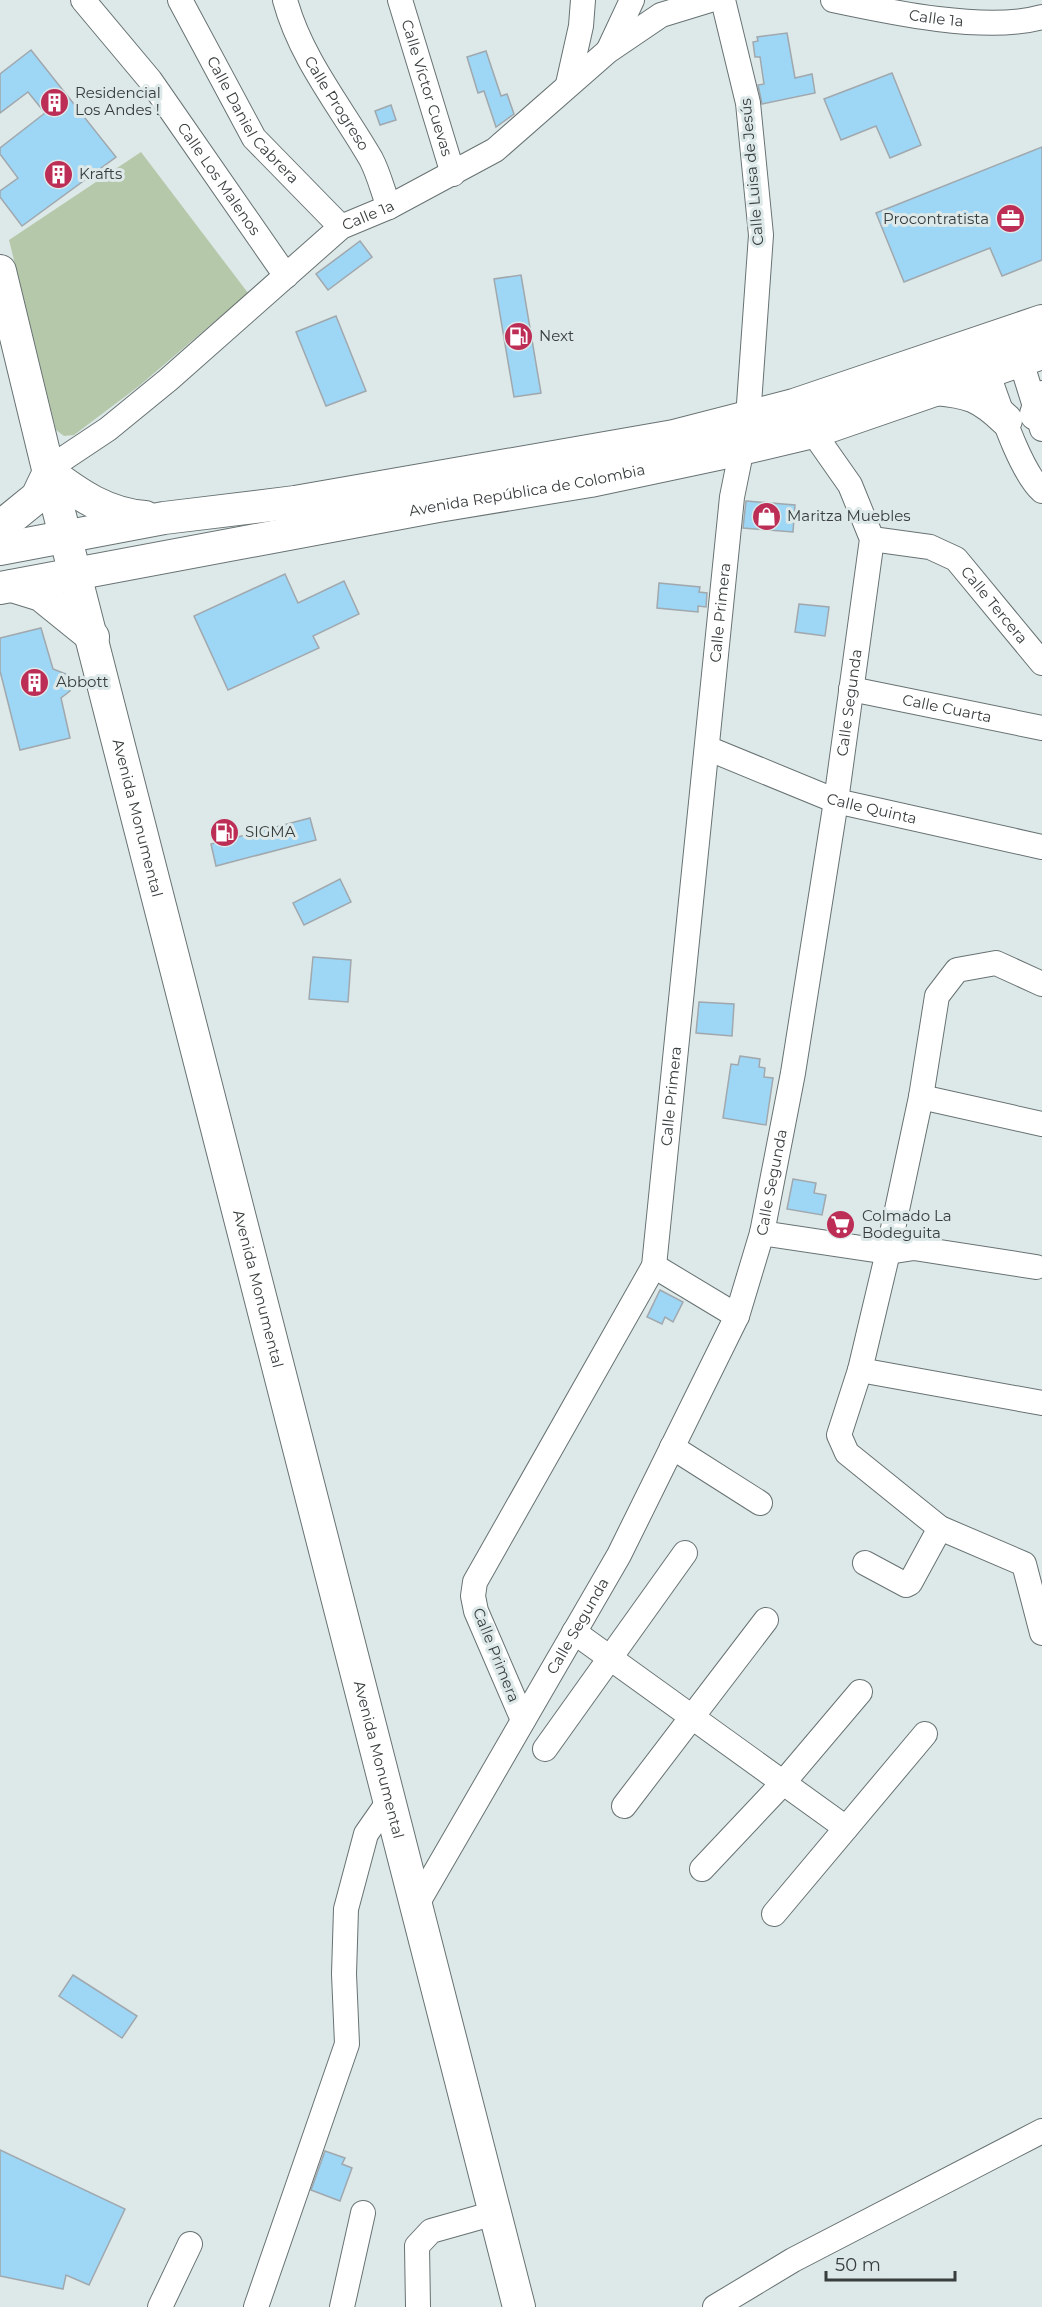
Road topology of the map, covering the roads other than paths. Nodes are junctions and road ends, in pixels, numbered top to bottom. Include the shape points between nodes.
1 (83, 0) edge
2 (180, 0) edge
3 (285, 0) edge
4 (400, 0) edge
5 (583, 0) edge
6 (632, 0) edge
7 (710, 0) edge
8 (723, 0) edge
9 (833, 0) edge
10 (1042, 18) edge
11 (608, 51) junction
12 (568, 84) junction
13 (453, 174) junction
14 (389, 207) junction
15 (341, 228) junction
16 (0, 270) edge
17 (286, 276) junction
18 (1042, 321) edge
19 (1012, 329) junction
20 (976, 341) junction
21 (1031, 356) edge
22 (987, 371) junction
23 (935, 388) junction
24 (794, 405) junction
25 (1031, 415) edge
26 (748, 418) junction
27 (813, 432) junction
28 (741, 449) junction
29 (580, 468) junction
30 (49, 471) junction
31 (1040, 485) edge
32 (164, 518) junction
33 (0, 527) edge
34 (68, 537) junction
35 (873, 539) junction
36 (0, 549) edge
37 (127, 564) junction
38 (76, 573) junction
39 (6, 587) edge
40 (93, 637) junction
41 (1042, 663) edge
42 (851, 689) junction
43 (1042, 728) edge
44 (707, 748) junction
45 (836, 801) junction
46 (1042, 847) edge
47 (1042, 984) edge
48 (921, 1097) junction
49 (1042, 1124) edge
50 (762, 1233) junction
51 (888, 1252) junction
52 (654, 1266) junction
53 (1036, 1267) dead end
54 (737, 1316) junction
55 (860, 1370) junction
56 (1042, 1403) edge
57 (672, 1447) junction
58 (760, 1503) dead end
59 (940, 1528) junction
60 (685, 1552) dead end
61 (865, 1563) dead end
62 (766, 1620) dead end
63 (574, 1632) junction
64 (1042, 1633) edge
65 (612, 1658) junction
66 (860, 1692) dead end
67 (691, 1716) junction
68 (523, 1720) junction
69 (924, 1734) dead end
70 (545, 1749) dead end
71 (783, 1783) junction
72 (389, 1801) junction
73 (624, 1806) dead end
74 (846, 1828) junction
75 (702, 1869) dead end
76 (417, 1904) junction
77 (774, 1914) dead end
78 (1042, 2131) edge
79 (363, 2213) dead end
80 (495, 2213) junction
81 (190, 2244) dead end
82 (160, 2307) edge
83 (256, 2307) edge
84 (342, 2307) edge
85 (418, 2307) edge
86 (519, 2307) edge
87 (715, 2307) edge

1 - 17 street, Calle Los Malenos via 150,81
2 - 15 street, Calle Daniel Cabrera via 254,138
3 - 14 street, Calle Progreso via 292,26 372,162
4 - 13 street, Calle Víctor Cuevas
5 - 12 street
6 - 11 street
7 - 11 street, Calle 1a via 661,15
8 - 26 street, Calle Luisa de Jesús via 748,103 761,235
9 - 10 street, Calle 1a via 892,13 953,20 1026,22
11 - 12 street, Calle 1a
12 - 13 street, Calle 1a via 495,150
13 - 14 street, Calle 1a
14 - 15 street, Calle 1a
15 - 17 street, Calle 1a
16 - 30 main road, Avenida Monumental
17 - 30 street, Calle 1a via 168,380
18 - 19 main road, Avenida República de Colombia
19 - 20 main road, Avenida República de Colombia
19 - 21 street
20 - 22 street
20 - 24 main road, Avenida República de Colombia
21 - 22 main road, Avenida República de Colombia
21 - 25 street
22 - 23 main road, Avenida República de Colombia
22 - 25 street
23 - 25 main road via 974,395
23 - 27 main road, Avenida República de Colombia
24 - 26 main road, Avenida República de Colombia
24 - 27 street
25 - 31 street via 1021,459
26 - 28 street, Calle Primera
26 - 29 main road, Avenida República de Colombia
27 - 28 main road, Avenida República de Colombia
27 - 35 street via 850,485
28 - 29 main road, Avenida República de Colombia
28 - 44 street, Calle Primera via 732,497
29 - 32 main road, Avenida República de Colombia
29 - 37 main road, Avenida República de Colombia
30 - 32 main road via 101,506 126,515
30 - 33 main road via 37,496
30 - 34 main road, Avenida Monumental
32 - 34 main road, Avenida República de Colombia
34 - 36 main road, Avenida República de Colombia
34 - 38 main road, Avenida Monumental
35 - 41 street, Calle Tercera via 930,547 956,559
35 - 42 street, Calle Segunda
37 - 38 main road, Avenida República de Colombia
37 - 40 main road via 107,585 97,608
38 - 39 main road, Avenida República de Colombia
38 - 40 main road, Avenida Monumental
39 - 40 main road via 41,595
40 - 72 main road, Avenida Monumental
42 - 43 street, Calle Cuarta
42 - 45 street, Calle Segunda
44 - 45 street, Calle Quinta
44 - 52 street, Calle Primera
45 - 46 street, Calle Quinta
45 - 50 street, Calle Segunda via 793,1073
47 - 48 street via 996,963 957,970 938,996
48 - 49 street
48 - 51 street
50 - 51 street
50 - 54 street, Calle Segunda
51 - 53 street via 914,1248
51 - 55 street
52 - 54 street
52 - 68 street, Calle Primera via 474,1582 476,1611
54 - 57 street, Calle Segunda
55 - 56 street
55 - 59 street via 839,1435 842,1445
57 - 58 street
57 - 63 street, Calle Segunda via 619,1555
59 - 61 street via 906,1585
59 - 64 street via 1024,1564
60 - 65 street
62 - 67 street
63 - 65 street
63 - 68 street, Calle Segunda
65 - 67 street
65 - 70 street
66 - 71 street
67 - 71 street
67 - 73 street
68 - 76 street, Calle Segunda
69 - 74 street
71 - 74 street
71 - 75 street
72 - 76 main road, Avenida Monumental
72 - 83 street via 366,1834 346,1909 347,2044
74 - 77 street
76 - 80 main road, Avenida Monumental
78 - 87 street via 793,2260
79 - 84 street
80 - 85 street via 431,2231 417,2246
80 - 86 main road, Avenida Monumental
81 - 82 street

